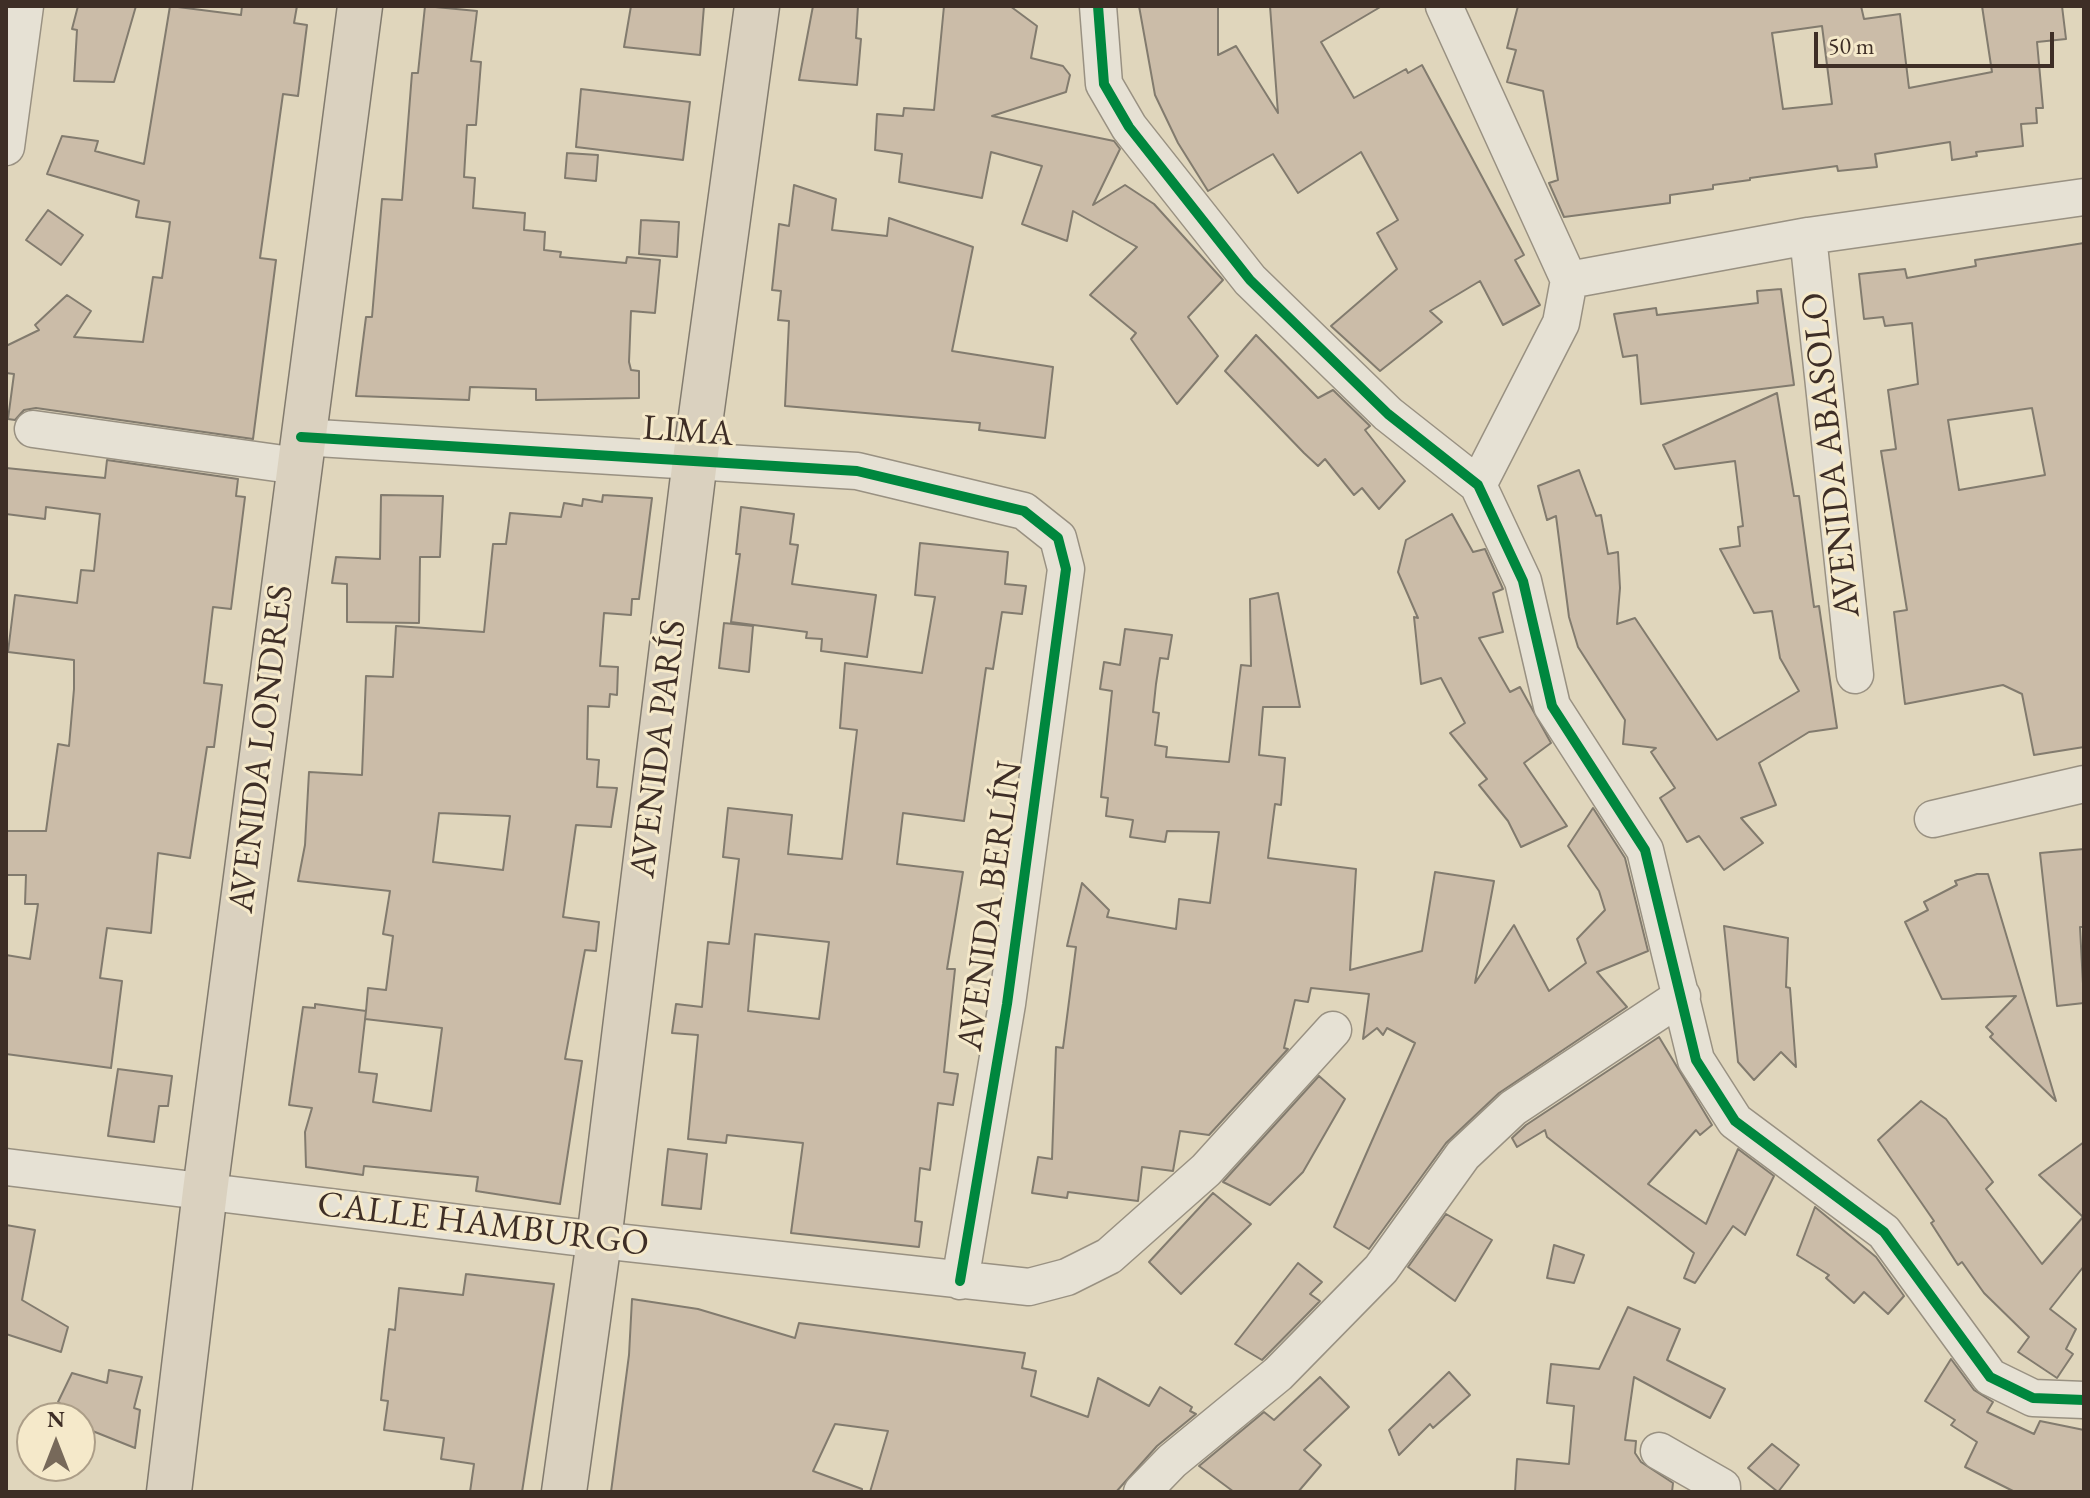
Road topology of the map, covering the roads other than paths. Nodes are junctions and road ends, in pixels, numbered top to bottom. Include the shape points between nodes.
1 (25, 6) edge
2 (360, 6) edge
3 (757, 6) edge
4 (1098, 6) edge
5 (1444, 6) edge
6 (6, 147) edge
7 (2084, 197) edge
8 (1808, 236) junction
9 (1569, 280) junction
10 (33, 429) dead end
11 (300, 452) junction
12 (695, 460) junction
13 (1478, 485) junction
14 (1058, 538) joint
15 (1855, 675) dead end
16 (2084, 784) edge
17 (1933, 819) dead end
18 (1682, 996) junction
19 (1333, 1030) dead end
20 (6, 1167) edge
21 (205, 1191) junction
22 (599, 1240) junction
23 (960, 1281) junction
24 (2084, 1400) edge
25 (1659, 1451) dead end
26 (1722, 1490) edge
27 (169, 1492) edge
28 (564, 1492) edge
29 (1142, 1492) edge

1 - 6 street
2 - 11 main road, AVENIDA LONDRES
3 - 12 main road, AVENIDA PARÍS
4 - 13 street via 1104,84 1129,127 1250,280 1388,414
5 - 9 street
7 - 8 street
8 - 9 street
8 - 15 street, AVENIDA ABASOLO
9 - 13 street via 1561,323
10 - 11 street, LIMA
11 - 12 street, LIMA
11 - 21 main road, AVENIDA LONDRES
12 - 14 street, LIMA via 857,471 1024,511
12 - 22 main road, AVENIDA PARÍS
13 - 18 street via 1523,581 1552,706 1645,850
14 - 23 street, AVENIDA BERLÍN via 1066,569 1007,1004
16 - 17 street
18 - 24 street via 1696,1060 1735,1121 1884,1232 1990,1377 2033,1398
18 - 29 street via 1513,1108 1463,1155 1371,1279 1278,1374
19 - 23 street, CALLE HAMBURGO via 1206,1170 1109,1256 1067,1277 1029,1287
20 - 21 street, CALLE HAMBURGO
21 - 22 street, CALLE HAMBURGO
21 - 27 main road, AVENIDA LONDRES
22 - 23 street, CALLE HAMBURGO
22 - 28 main road, AVENIDA PARÍS
25 - 26 street

